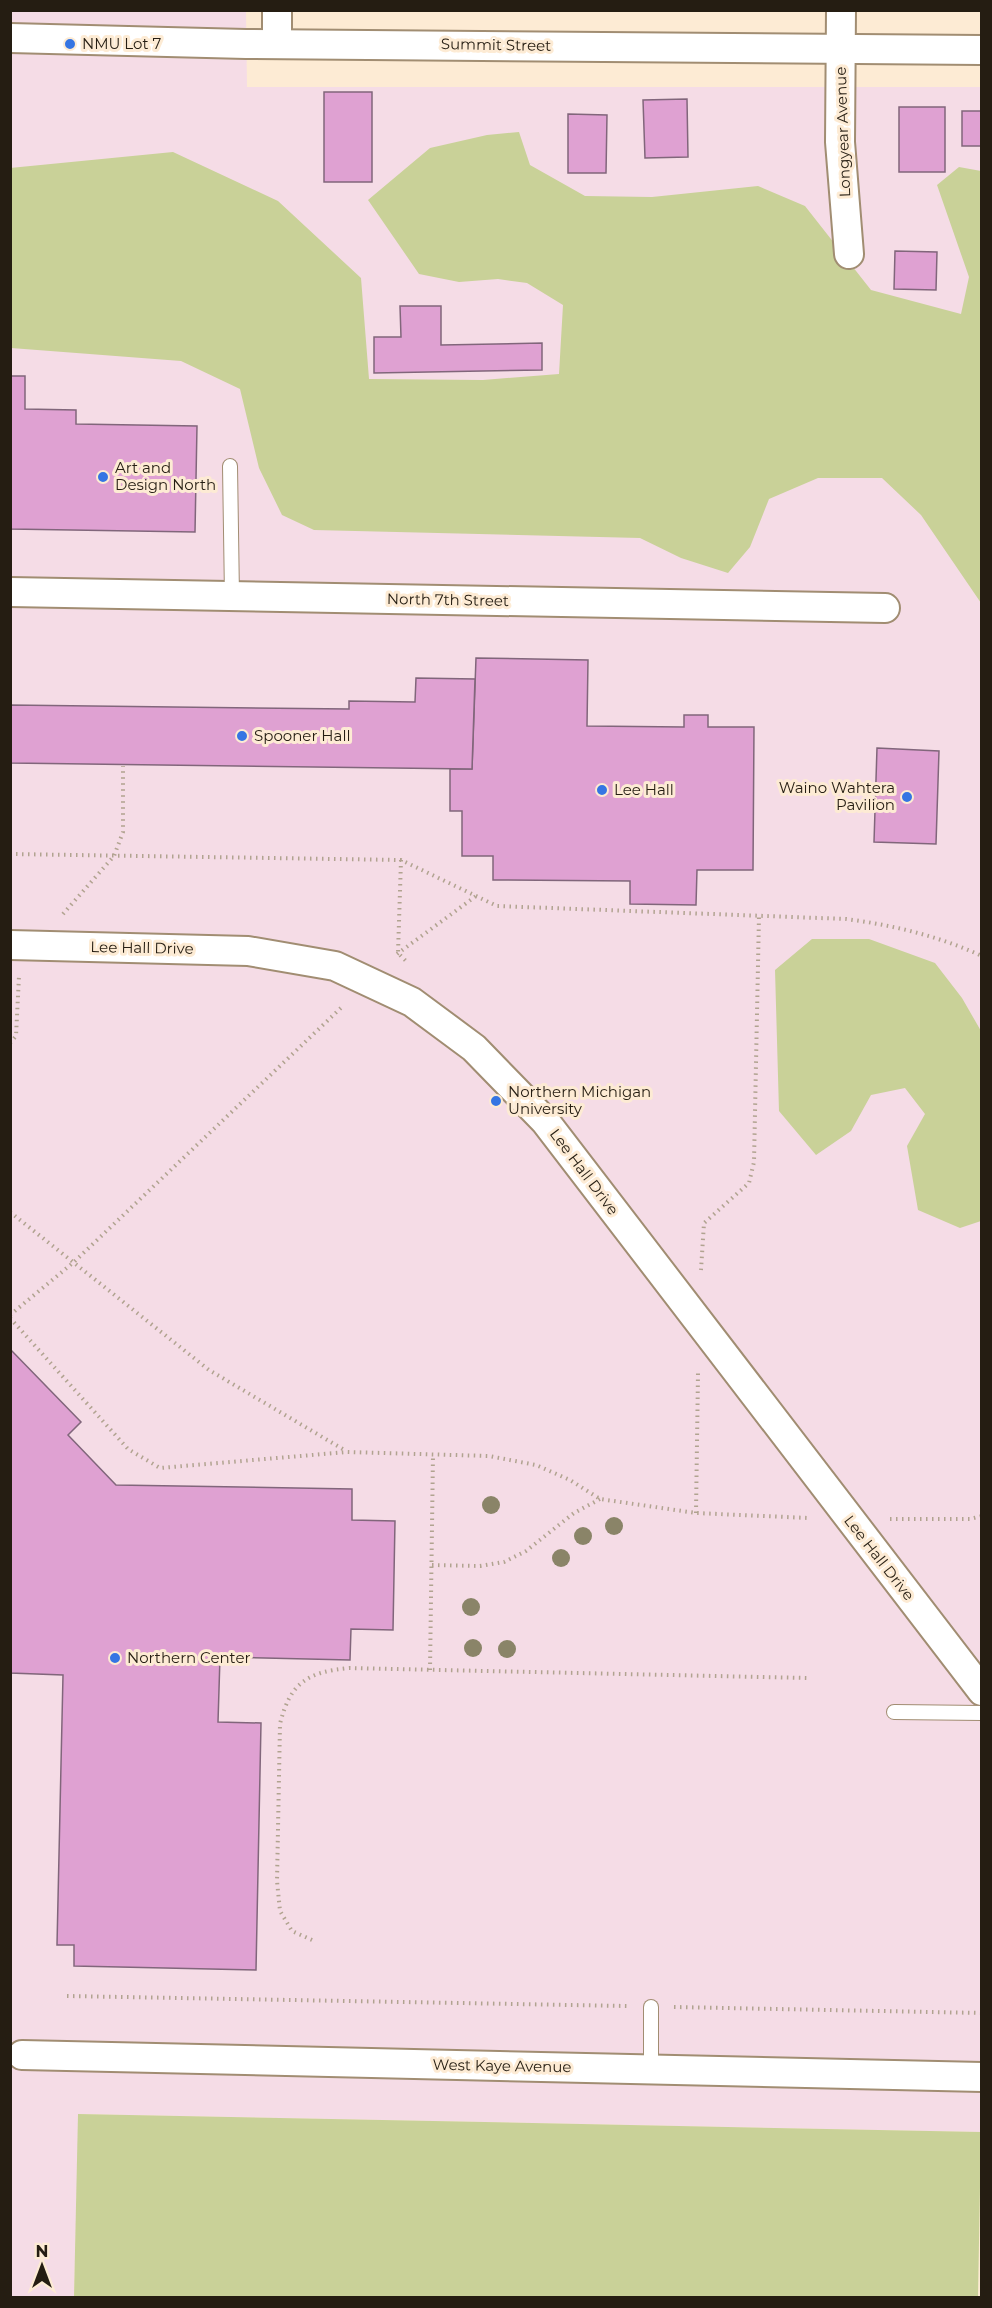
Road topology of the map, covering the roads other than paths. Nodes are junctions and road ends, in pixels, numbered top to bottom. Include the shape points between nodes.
1 (277, 10) edge
2 (841, 10) edge
3 (10, 38) edge
4 (277, 43) junction
5 (840, 48) junction
6 (981, 50) edge
7 (849, 254) dead end
8 (230, 466) dead end
9 (10, 592) edge
10 (232, 596) junction
11 (885, 608) dead end
12 (10, 945) edge
13 (981, 1691) edge
14 (894, 1712) dead end
15 (981, 1713) edge
16 (651, 2007) road end
17 (22, 2055) dead end
18 (651, 2070) junction
19 (981, 2077) edge

1 - 4 street
2 - 5 street, Longyear Avenue
3 - 4 street, Summit Street
4 - 5 street, Summit Street
5 - 6 street, Summit Street
5 - 7 street, Longyear Avenue via 840,142
8 - 10 lane
9 - 10 street, North 7th Street
10 - 11 street, North 7th Street
12 - 13 street, Lee Hall Drive via 248,951 335,966 412,1002 474,1048 545,1121
14 - 15 lane
16 - 18 lane
17 - 18 street, West Kaye Avenue
18 - 19 street, West Kaye Avenue

